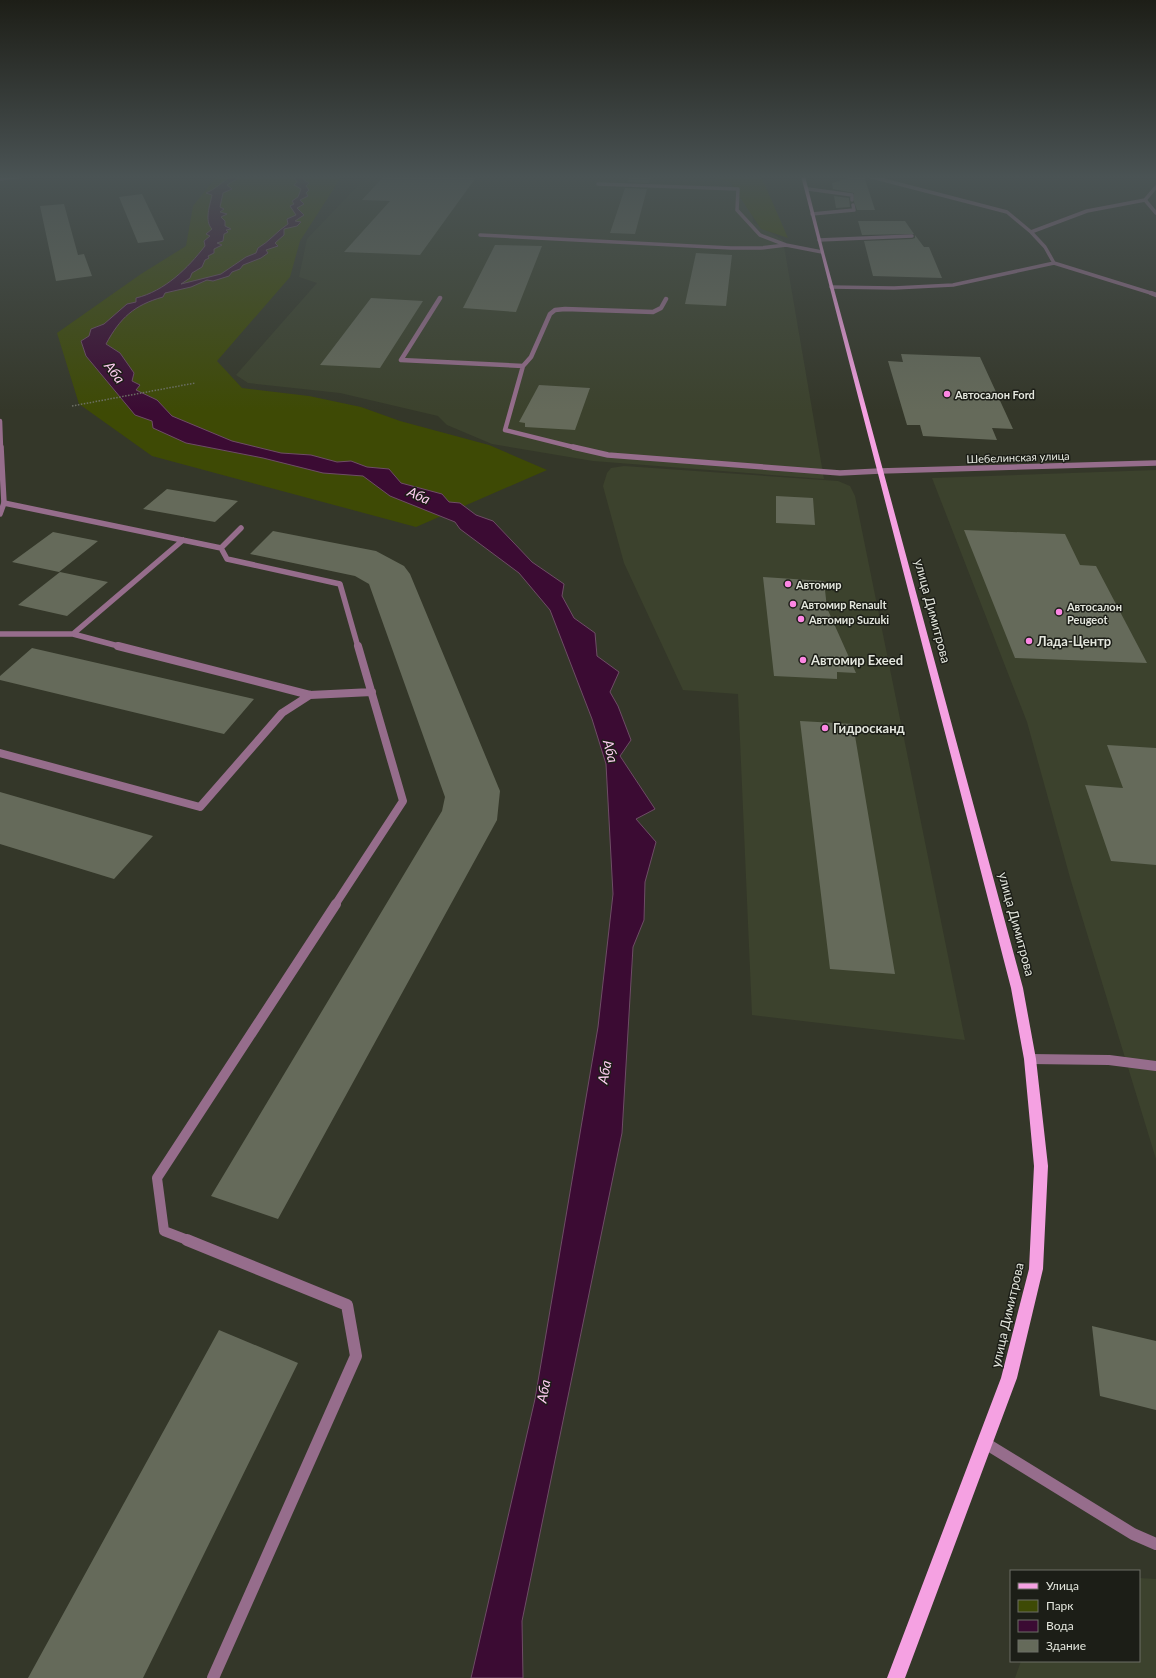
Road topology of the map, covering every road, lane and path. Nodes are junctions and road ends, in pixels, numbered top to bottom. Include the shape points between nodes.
1 (823, 254) edge
2 (1049, 254) edge
3 (1054, 264) junction
4 (831, 287) junction
5 (1156, 295) edge
6 (440, 298) dead end
7 (666, 299) dead end
8 (523, 366) junction
9 (195, 383) dead end
10 (72, 406) dead end
11 (0, 421) edge
12 (1156, 463) edge
13 (880, 471) junction
14 (4, 503) junction
15 (0, 514) edge
16 (241, 528) dead end
17 (183, 540) junction
18 (221, 548) junction
19 (0, 634) edge
20 (73, 634) junction
21 (372, 692) junction
22 (310, 695) junction
23 (0, 753) edge
24 (1030, 1059) junction
25 (1156, 1066) edge
26 (985, 1443) junction
27 (1156, 1544) edge
28 (213, 1678) edge
29 (896, 1678) edge

1 - 4 main road, улица Димитрова
2 - 3 street
3 - 4 street via 953,285 894,288
3 - 5 street
4 - 13 main road, улица Димитрова
6 - 8 street via 401,360
7 - 8 street via 661,308 653,312 555,310 546,320 531,357
8 - 13 street, Шебелинская улица via 505,430 608,455 840,472
9 - 10 path
11 - 14 street
12 - 13 street, Шебелинская улица
13 - 24 main road, улица Димитрова via 1017,988
14 - 15 street
14 - 17 street
16 - 18 street
17 - 18 street
17 - 20 street
18 - 21 street via 227,559 340,584
19 - 20 street
20 - 22 street
21 - 22 street
21 - 28 street via 403,801 157,1178 164,1231 347,1305 356,1356
22 - 23 street via 282,713 200,807
24 - 25 street via 1079,1058
24 - 26 main road, улица Димитрова via 1041,1166 1036,1269 1010,1378
26 - 27 street via 1133,1534
26 - 29 main road, улица Димитрова

